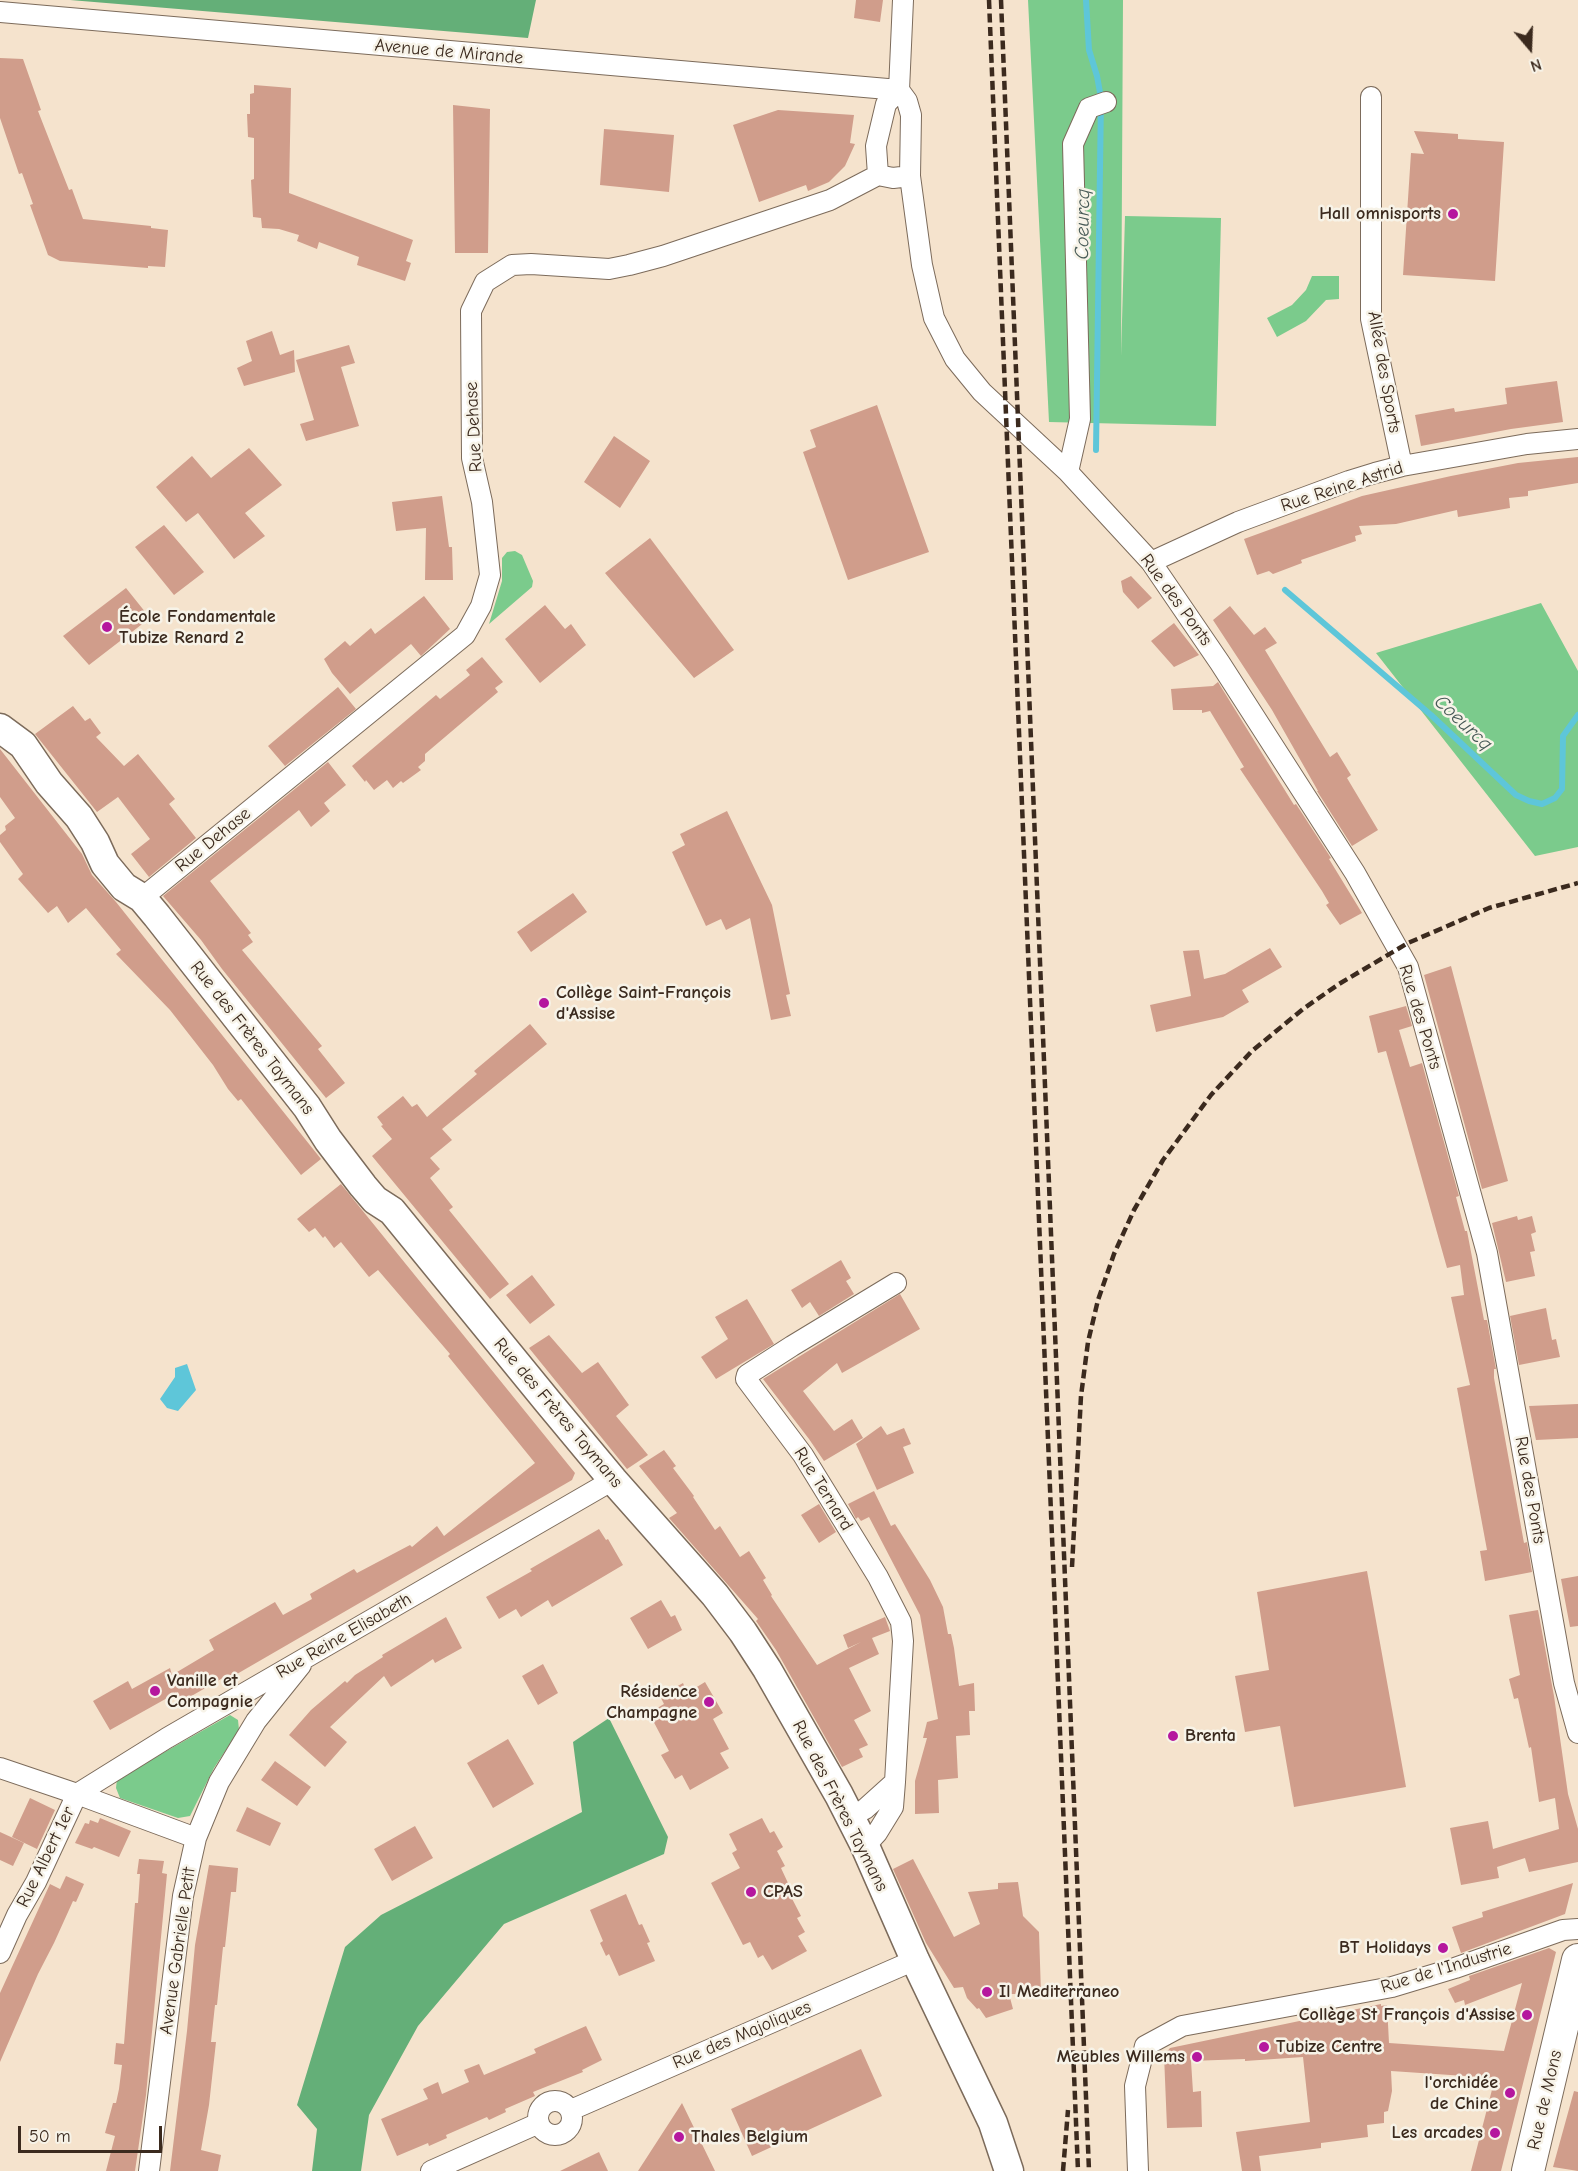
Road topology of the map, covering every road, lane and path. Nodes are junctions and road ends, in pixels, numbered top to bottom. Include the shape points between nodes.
1 (903, 0) edge
2 (0, 12) edge
3 (899, 90) junction
4 (1371, 97) dead end
5 (1101, 104) dead end
6 (878, 176) junction
7 (910, 176) junction
8 (1578, 439) edge
9 (1402, 466) junction
10 (1068, 472) junction
11 (1151, 562) junction
12 (0, 728) edge
13 (142, 898) junction
14 (896, 1283) dead end
15 (613, 1480) junction
16 (308, 1657) junction
17 (1578, 1734) edge
18 (0, 1768) edge
19 (895, 1782) junction
20 (77, 1794) junction
21 (850, 1817) junction
22 (196, 1838) junction
23 (865, 1846) junction
24 (1578, 1929) edge
25 (0, 1953) edge
26 (915, 1960) junction
27 (1578, 1960) edge
28 (149, 2171) edge
29 (431, 2171) edge
30 (1009, 2171) edge
31 (1138, 2171) edge
32 (1528, 2171) edge

1 - 3 street
2 - 3 street, Avenue de Mirande
3 - 6 street via 886,105 876,146
3 - 7 street, Rue des Ponts via 911,115
4 - 9 street, Allée des Sports via 1371,319
5 - 10 street via 1089,108 1073,144 1080,419
6 - 7 street, Rue Dehase
6 - 13 street, Rue Dehase via 830,200 663,256 609,268 512,264 485,282 471,311 472,458 482,502 490,575 481,606 465,634
7 - 10 street, Rue des Ponts via 934,318 955,359 982,393
8 - 9 street, Rue Reine Astrid
9 - 11 street, Rue Reine Astrid via 1238,522
10 - 11 street, Rue des Ponts
11 - 17 street, Rue des Ponts via 1355,873 1408,967 1487,1253 1564,1683
12 - 13 street, Rue des Frères Taymans via 23,745 79,817 105,864 124,886
13 - 15 street, Rue des Frères Taymans via 308,1107 363,1186 392,1211
14 - 19 street, Rue Ternard via 746,1379 803,1455 878,1577 900,1622 903,1641
15 - 16 street, Rue Reine Elisabeth
15 - 21 street, Rue des Frères Taymans via 743,1632
16 - 20 street, Rue Reine Elisabeth
16 - 22 street, Avenue Gabrielle Petit via 256,1721 219,1782
18 - 20 street
19 - 21 street via 866,1809
19 - 23 street, Rue Ternard via 893,1807
20 - 22 street
20 - 25 street, Rue Albert 1er
21 - 23 street, Rue des Frères Taymans
22 - 28 street, Avenue Gabrielle Petit via 183,1896
23 - 26 street, Rue des Frères Taymans
24 - 31 street, Rue de l'Industrie via 1563,1930 1392,1987 1182,2026 1145,2046 1135,2086
26 - 29 street, Rue des Majoliques via 571,2110 572,2122 565,2133 547,2133 539,2123
26 - 30 street, Rue des Frères Taymans via 993,2124
27 - 32 main road, Rue de Mons

